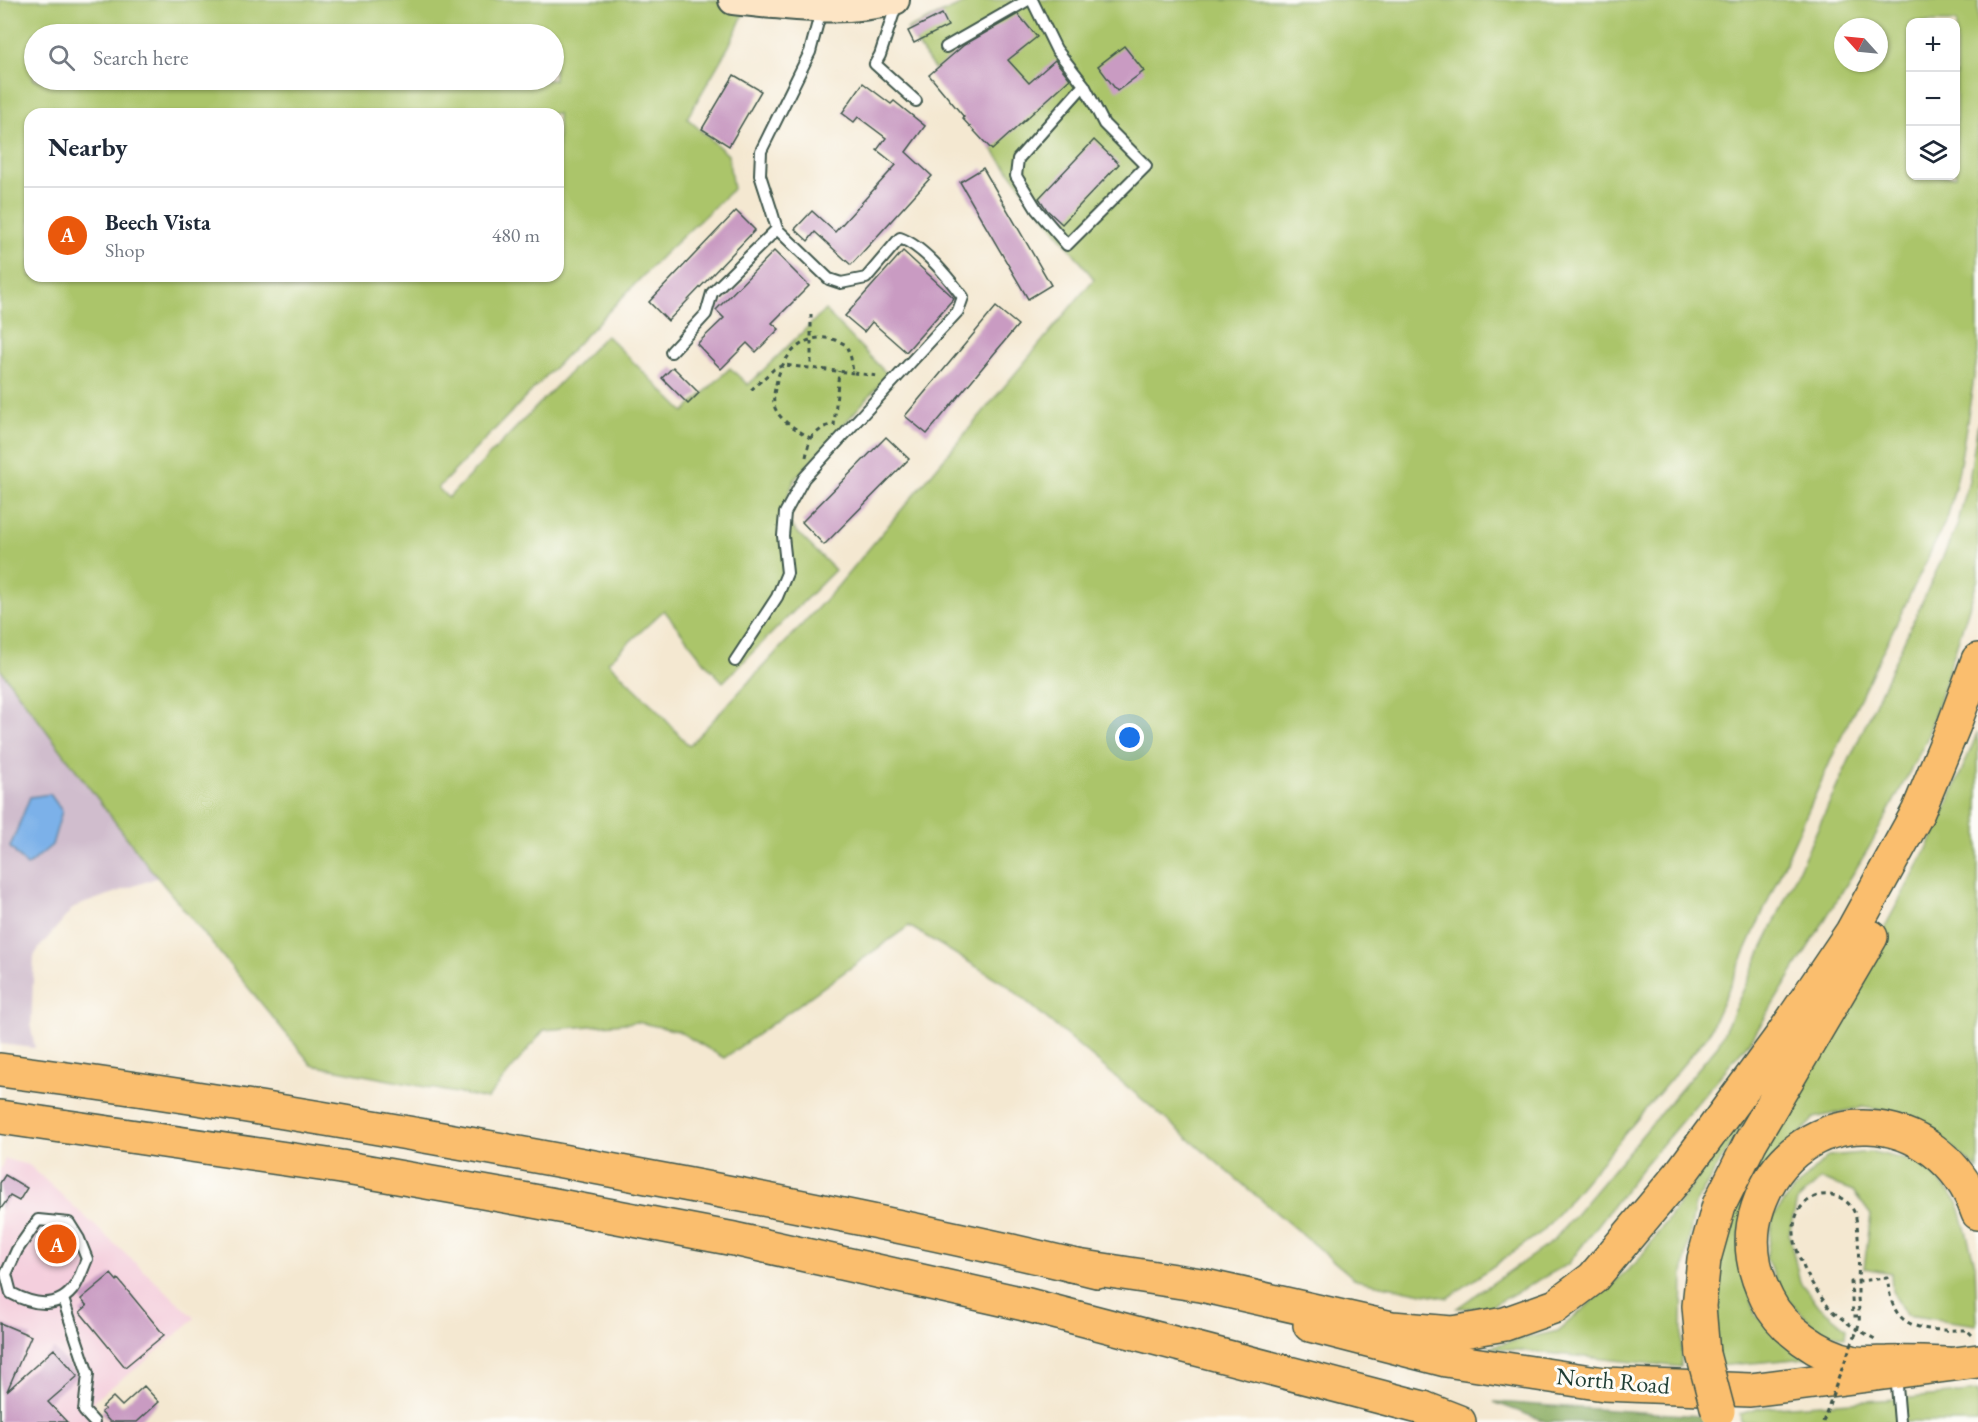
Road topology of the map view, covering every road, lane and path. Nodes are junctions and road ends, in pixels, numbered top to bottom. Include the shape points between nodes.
1 (733, 0) edge
2 (896, 0) edge
3 (1030, 0) edge
4 (822, 7) junction
5 (946, 47) dead end
6 (1084, 85) junction
7 (916, 101) dead end
8 (777, 229) junction
9 (811, 314) dead end
10 (811, 339) junction
11 (671, 352) dead end
12 (784, 365) junction
13 (811, 368) junction
14 (839, 371) junction
15 (853, 373) junction
16 (891, 383) junction
17 (751, 390) dead end
18 (834, 424) junction
19 (810, 438) junction
20 (832, 447) junction
21 (813, 468) junction
22 (1978, 660) edge
23 (735, 661) dead end
24 (1978, 705) edge
25 (0, 1070) edge
26 (0, 1118) edge
27 (1978, 1213) edge
28 (1071, 1265) junction
29 (63, 1299) junction
30 (1833, 1312) dead end
31 (1858, 1316) junction
32 (1966, 1354) edge
33 (1896, 1371) junction
34 (1423, 1408) junction
35 (1720, 1417) edge
36 (93, 1422) edge
37 (1459, 1422) edge
38 (1477, 1422) edge
39 (1823, 1422) edge
40 (1900, 1422) edge

1 - 4 main road
2 - 4 main road via 877,5
2 - 7 lane via 875,64
3 - 5 lane
3 - 6 lane via 1056,49
4 - 8 lane via 810,52 760,152 760,176
6 - 6 lane via 1018,159 1016,176 1037,210 1067,245 1146,166 1104,124
8 - 11 lane via 712,293 706,314
8 - 16 lane via 828,279 841,283 866,278 900,238 911,242 963,297 958,311
9 - 10 path
10 - 12 path via 791,352
10 - 13 path
10 - 15 path via 829,338 846,345
12 - 13 path
12 - 17 path
12 - 19 path via 773,395 775,409
13 - 14 path
14 - 15 path
14 - 18 path
15 - 16 path via 883,376
16 - 20 lane
18 - 19 path
18 - 20 path
19 - 21 path via 806,458
20 - 21 lane
21 - 23 lane via 786,513 783,536 787,573 777,597
22 - 28 highway via 1918,812 1852,932 1681,1173 1593,1278 1556,1306 1505,1324 1452,1333 1404,1329 1201,1285
24 - 35 highway, bridge via 1925,833 1859,960 1750,1143 1719,1205 1704,1259 1699,1306 1702,1354
25 - 28 highway via 483,1145 759,1198
26 - 34 highway via 341,1167 734,1239 1024,1304
27 - 32 highway via 1972,1194 1934,1148 1884,1128 1851,1127 1824,1134 1799,1148 1778,1167 1764,1191 1753,1223 1752,1254 1757,1279 1771,1307 1792,1331 1822,1351 1852,1363
28 - 33 highway, North Road via 1446,1360 1604,1384 1750,1390
29 - 29 lane via 75,1286 87,1259 69,1223 38,1220 6,1274 11,1293 27,1302 45,1304
29 - 36 lane via 88,1374 84,1411
30 - 31 path, bridge via 1807,1277 1795,1244 1797,1215 1810,1199 1820,1195 1844,1199 1856,1217
31 - 32 path via 1853,1316 1851,1282 1887,1278 1896,1312 1905,1321 1916,1327 1967,1330
31 - 39 path, bridge
32 - 33 highway, North Road
33 - 40 lane
34 - 37 highway
34 - 38 main road

